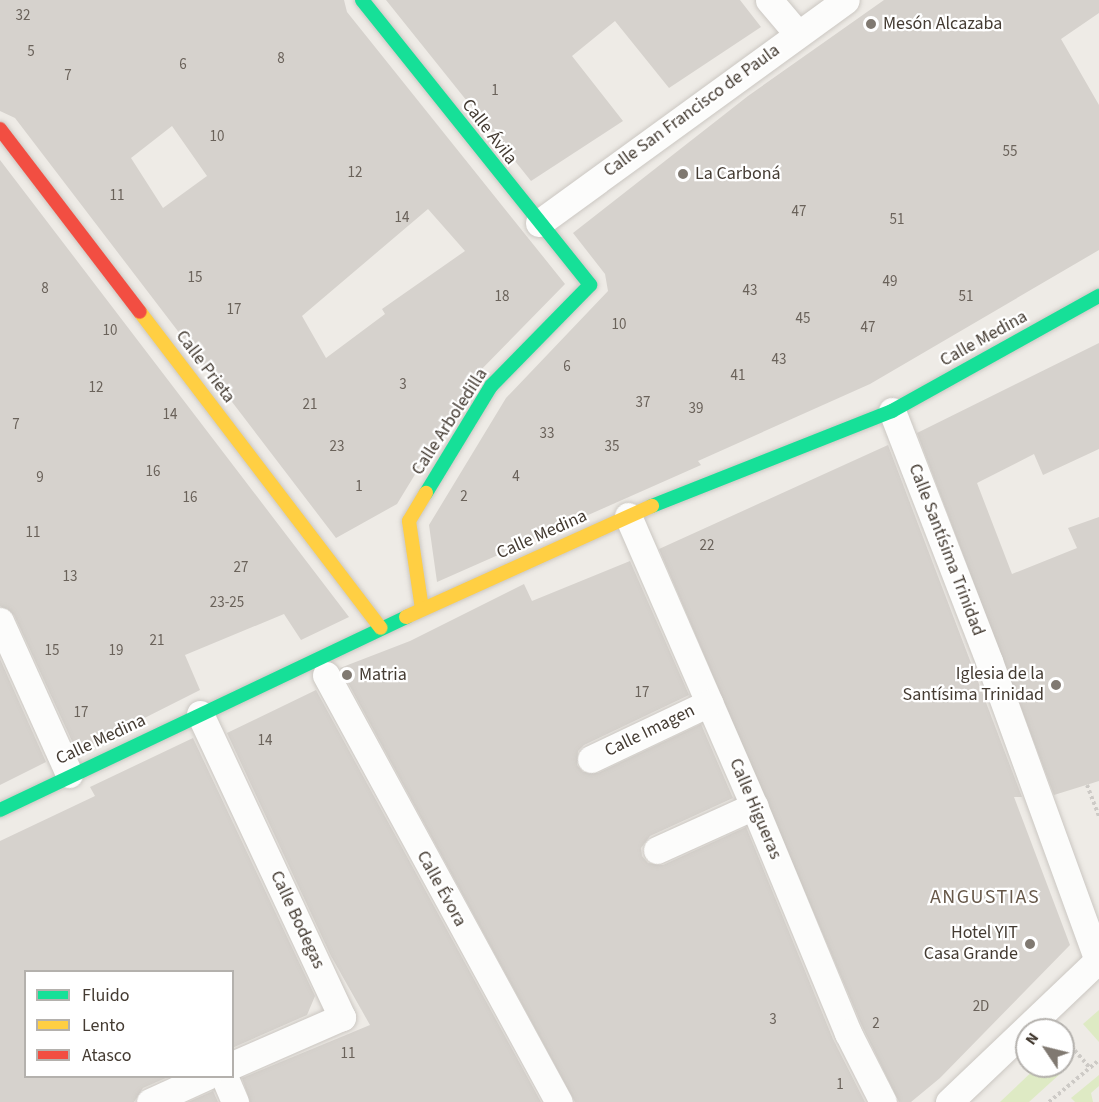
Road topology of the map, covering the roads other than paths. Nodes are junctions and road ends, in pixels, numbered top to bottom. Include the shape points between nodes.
1 (362, 0) edge
2 (769, 0) edge
3 (846, 0) edge
4 (797, 33) junction
5 (0, 129) edge
6 (539, 224) junction
7 (590, 285) joint
8 (1099, 296) edge
9 (892, 411) junction
10 (628, 516) junction
11 (422, 609) junction
12 (0, 621) edge
13 (381, 628) junction
14 (326, 675) dead end
15 (709, 703) junction
16 (200, 714) junction
17 (591, 759) dead end
18 (69, 774) junction
19 (754, 806) junction
20 (0, 810) edge
21 (657, 850) dead end
22 (1098, 960) edge
23 (234, 1064) edge
24 (205, 1078) edge
25 (224, 1078) edge
26 (150, 1102) edge
27 (235, 1102) edge
28 (559, 1102) edge
29 (883, 1102) edge
30 (949, 1102) edge

1 - 6 street, Calle Ávila
2 - 4 street
3 - 4 street, Calle San Francisco de Paula
4 - 6 street, Calle San Francisco de Paula
5 - 13 street, Calle Prieta
6 - 7 street, Calle Ávila
7 - 11 street, Calle Arboledilla via 491,386 409,521
8 - 9 street, Calle Medina
9 - 10 street, Calle Medina
9 - 22 street, Calle Santísima Trinidad
10 - 11 street, Calle Medina
10 - 15 street, Calle Higueras
11 - 13 street, Calle Medina
12 - 18 street
13 - 16 street, Calle Medina
14 - 28 street, Calle Évora
15 - 17 street, Calle Imagen
15 - 19 street, Calle Higueras
16 - 18 street, Calle Medina
16 - 23 street, Calle Bodegas via 342,1017
18 - 20 street, Calle Medina
19 - 21 street
19 - 29 street, Calle Higueras via 848,1033
22 - 30 street
24 - 26 street
25 - 27 street

